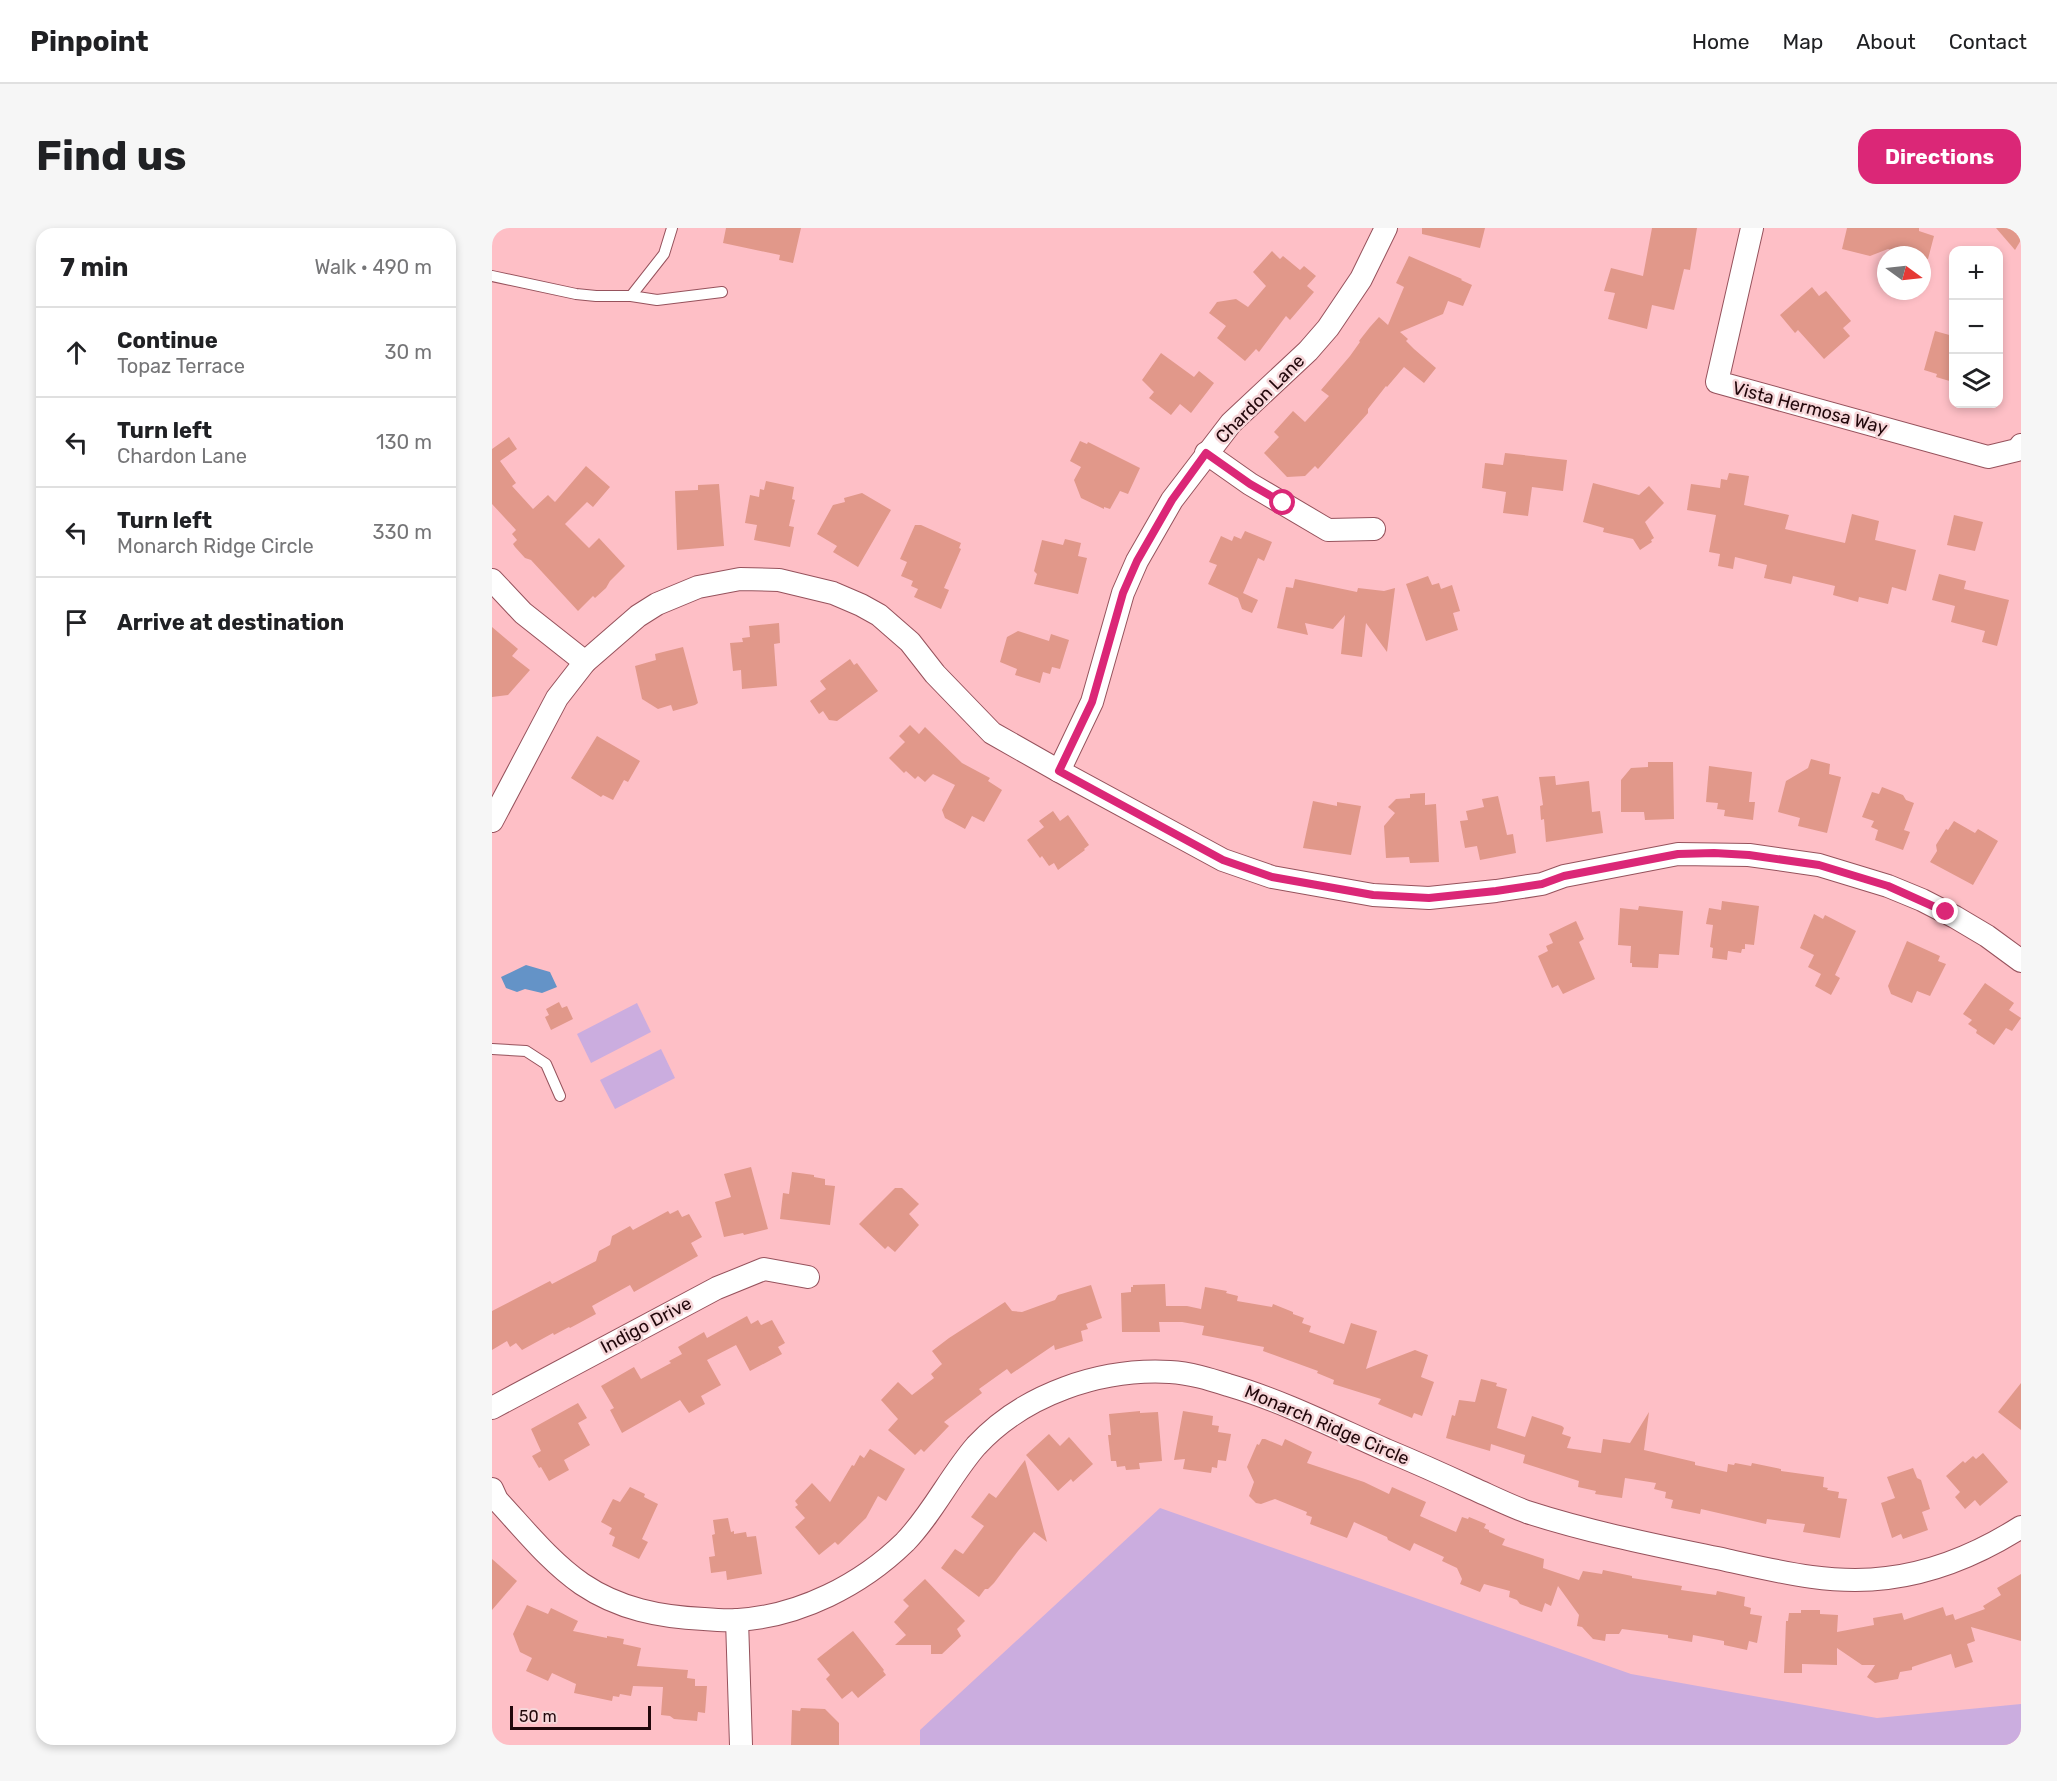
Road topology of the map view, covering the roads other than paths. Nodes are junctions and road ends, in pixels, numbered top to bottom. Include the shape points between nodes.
1 (672, 228) edge
2 (1386, 228) edge
3 (1752, 228) edge
4 (492, 276) edge
5 (722, 292) dead end
6 (631, 296) junction
7 (2021, 445) edge
8 (1206, 453) junction
9 (1374, 529) dead end
10 (492, 580) edge
11 (585, 662) junction
12 (1059, 771) junction
13 (492, 821) edge
14 (2021, 961) edge
15 (492, 1049) edge
16 (560, 1096) dead end
17 (808, 1277) dead end
18 (492, 1408) edge
19 (492, 1489) edge
20 (2021, 1527) edge
21 (737, 1620) junction
22 (741, 1745) edge

1 - 6 lane via 664,254
2 - 8 street, Chardon Lane via 1361,279 1328,328 1231,423
3 - 7 street, Vista Hermosa Way via 1717,382 1988,457 2017,450
4 - 6 lane via 576,294
5 - 6 lane via 657,300
8 - 9 street via 1328,530
8 - 12 street, Chardon Lane via 1172,500 1137,561 1123,593 1092,702
10 - 11 street via 523,613
11 - 12 street via 638,616 677,594 740,579 799,584 847,598 879,615 910,642 935,674 992,732
11 - 13 street via 557,698
12 - 14 street via 1223,860 1272,877 1373,895 1429,898 1542,884 1564,876 1678,854 1749,855 1819,865 1888,886 1955,917
15 - 16 lane via 525,1051 546,1064
17 - 18 street, Indigo Drive via 764,1269 717,1288
19 - 21 street, Monarch Ridge Circle via 497,1500 561,1567 602,1596 658,1615
20 - 21 street, Monarch Ridge Circle via 1976,1553 1923,1572 1849,1581 1796,1575 1602,1534 1523,1510 1262,1395 1192,1374 1126,1373 1059,1391 1036,1401 994,1430 975,1447 920,1526 887,1558 849,1585 780,1613
21 - 22 street

